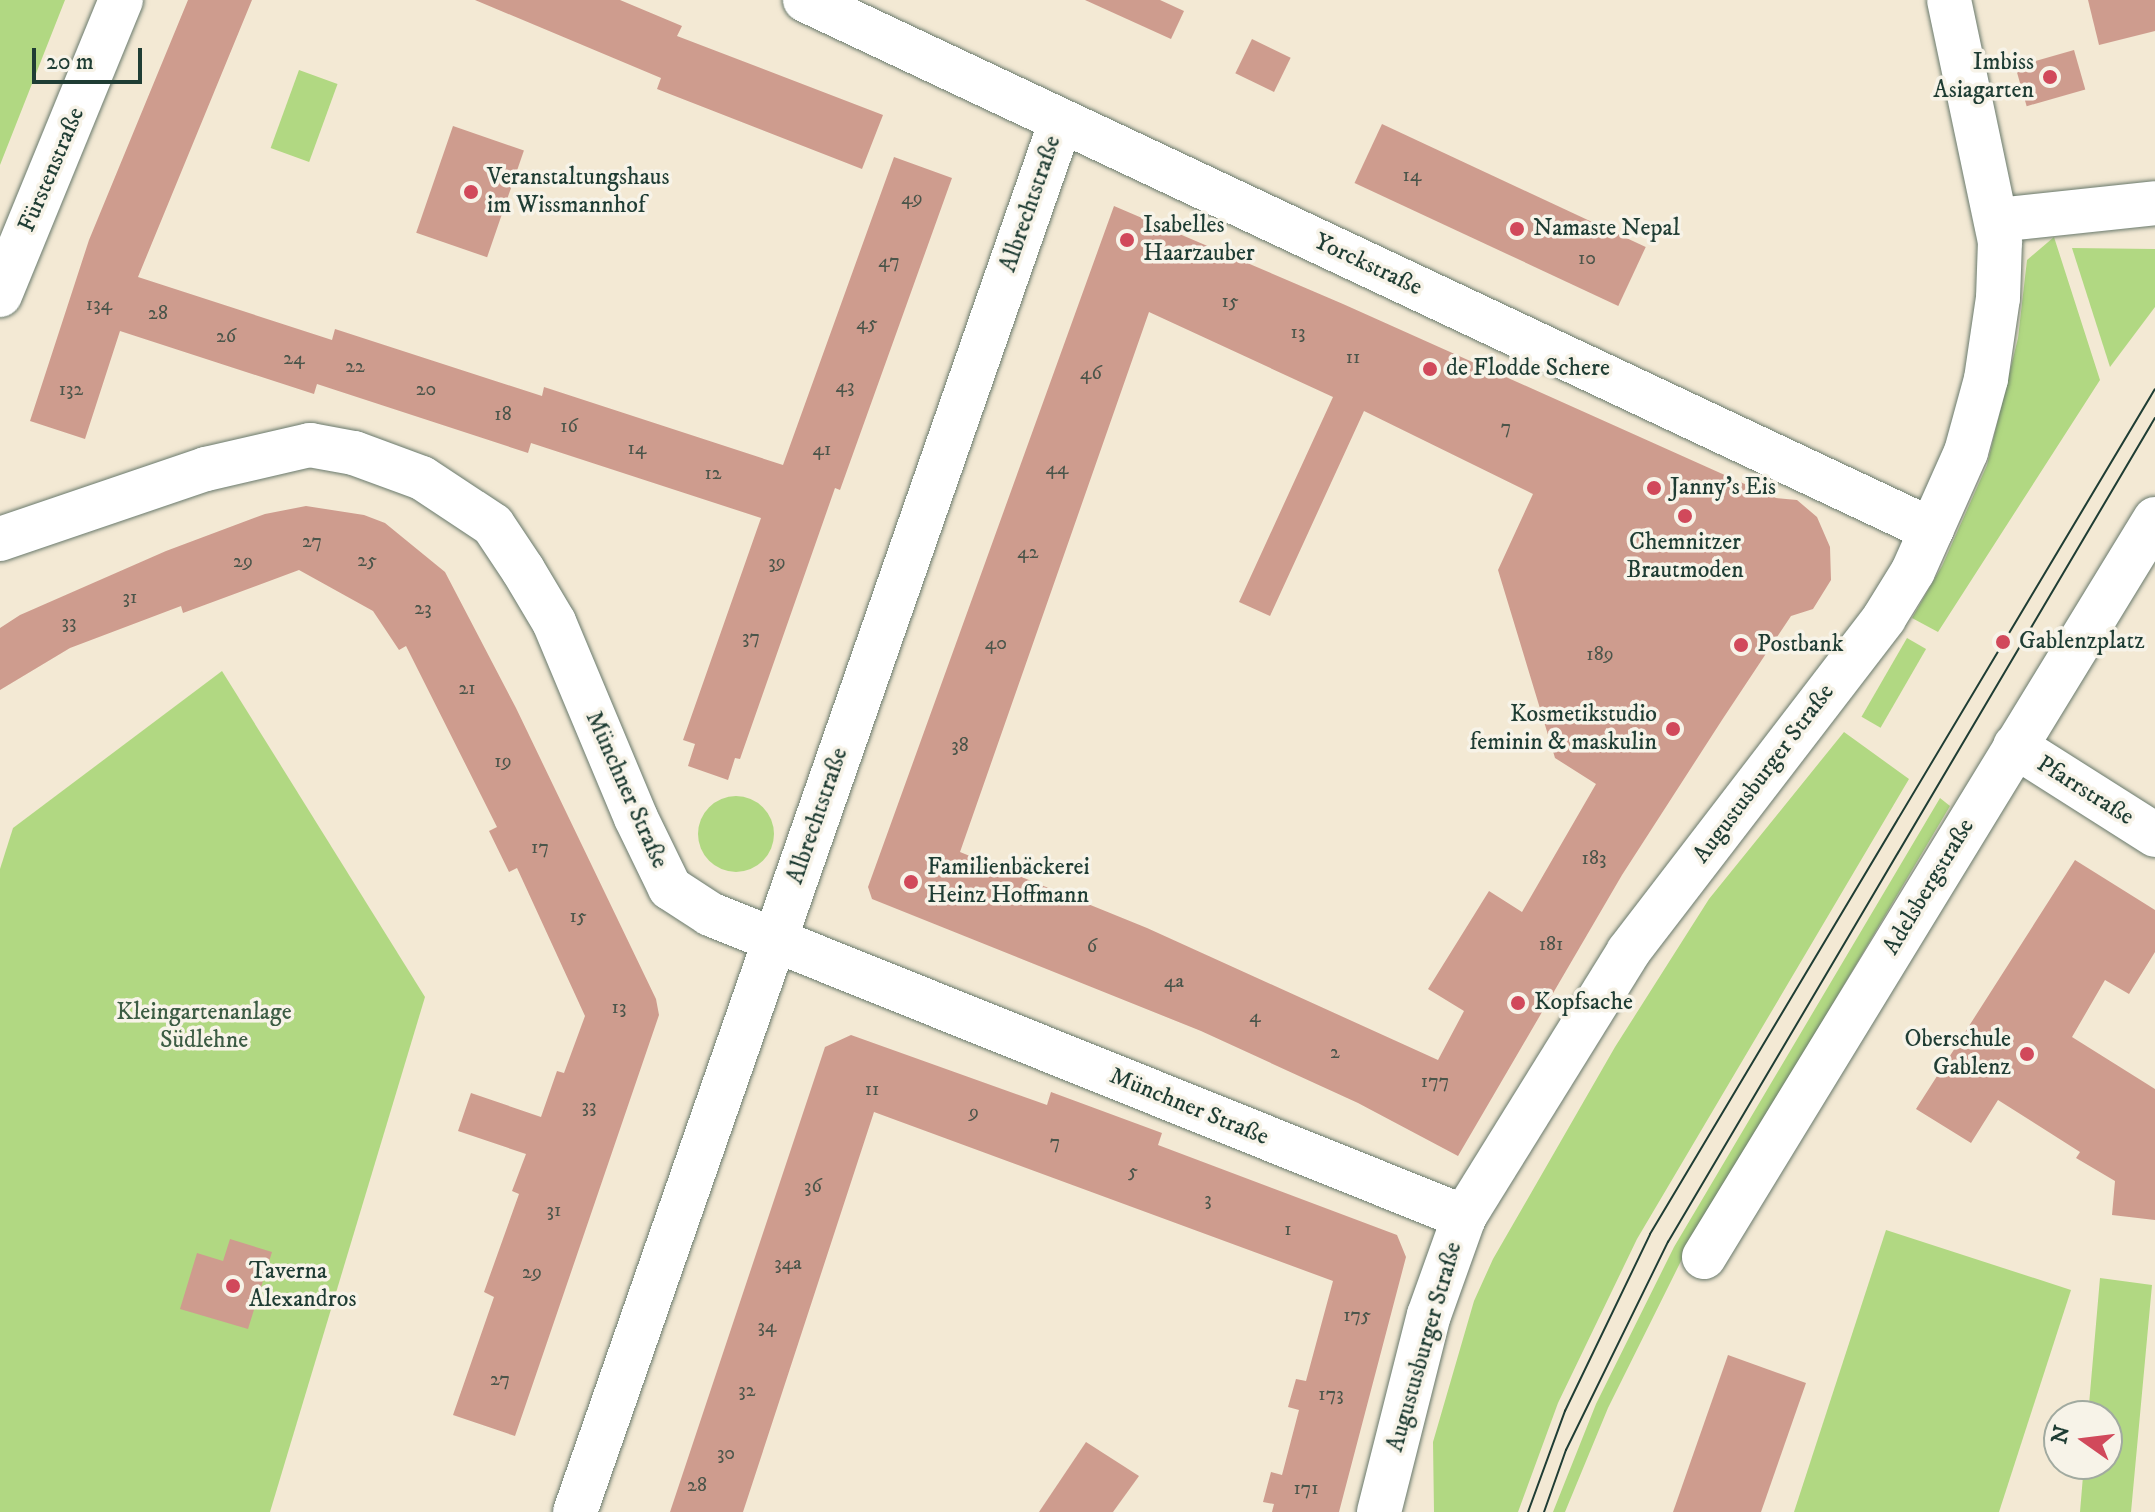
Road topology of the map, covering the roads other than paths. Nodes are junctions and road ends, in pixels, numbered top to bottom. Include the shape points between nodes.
1 (121, 0) edge
2 (805, 0) edge
3 (1949, 0) edge
4 (1061, 121) junction
5 (2155, 203) edge
6 (1997, 220) junction
7 (0, 295) edge
8 (2155, 519) edge
9 (1932, 530) junction
10 (0, 539) edge
11 (2015, 746) junction
12 (2155, 835) edge
13 (775, 940) junction
14 (1464, 1217) junction
15 (1704, 1257) dead end
16 (575, 1512) edge
17 (1379, 1512) edge

1 - 7 street, Fürstenstraße
2 - 4 street, Yorckstraße
3 - 6 street, Augustusburger Straße
4 - 9 street, Yorckstraße
4 - 13 street, Albrechtstraße
5 - 6 street
6 - 9 street, Augustusburger Straße via 1998,298 1986,379 1966,452
8 - 11 street, Adelsbergstraße
9 - 14 street, Augustusburger Straße via 1884,618 1628,952
10 - 13 street, Münchner Straße via 206,469 310,445 354,453 422,478 493,525 523,570 554,622 670,888 710,914
11 - 12 street, Pfarrstraße
11 - 15 street, Adelsbergstraße
13 - 14 street, Münchner Straße
13 - 16 street, Albrechtstraße
14 - 17 street, Augustusburger Straße via 1429,1315

